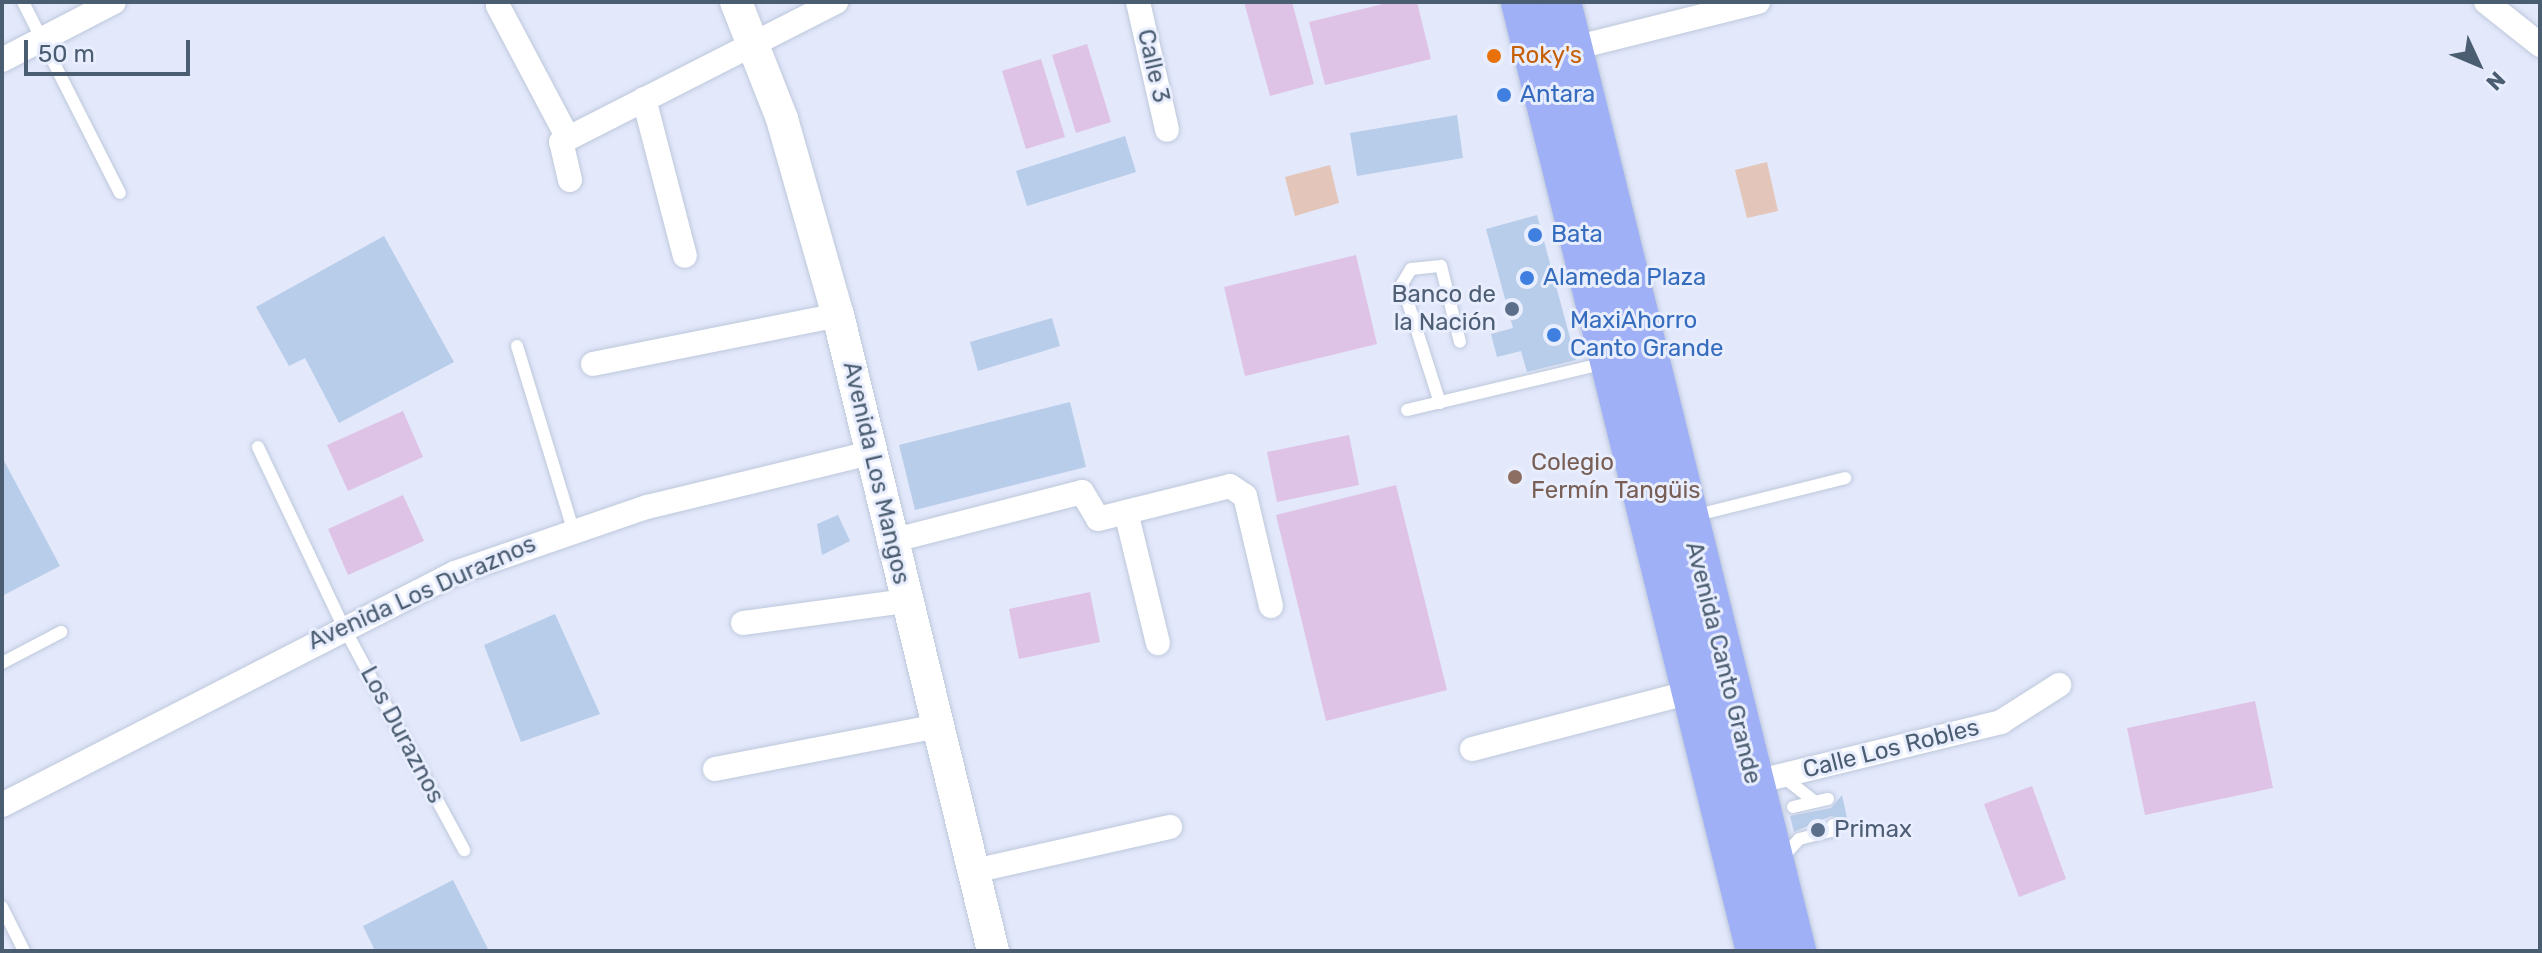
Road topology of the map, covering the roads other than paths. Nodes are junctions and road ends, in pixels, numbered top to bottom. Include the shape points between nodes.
1 (23, 2) edge
2 (114, 2) edge
3 (736, 2) edge
4 (836, 2) edge
5 (1138, 2) edge
6 (1521, 2) edge
7 (1561, 2) edge
8 (1758, 2) edge
9 (2486, 2) edge
10 (498, 6) dead end
11 (42, 39) junction
12 (753, 41) junction
13 (2540, 45) edge
14 (1573, 48) junction
15 (1535, 59) junction
16 (2, 60) edge
17 (644, 99) junction
18 (1167, 130) dead end
19 (568, 138) junction
20 (570, 180) dead end
21 (120, 193) dead end
22 (685, 256) dead end
23 (838, 315) junction
24 (1460, 342) dead end
25 (517, 346) dead end
26 (1609, 363) junction
27 (593, 364) dead end
28 (1440, 403) junction
29 (1407, 410) dead end
30 (258, 447) dead end
31 (871, 453) junction
32 (1845, 478) dead end
33 (1126, 512) junction
34 (1687, 518) junction
35 (573, 529) junction
36 (891, 541) junction
37 (906, 601) junction
38 (1271, 606) dead end
39 (743, 623) dead end
40 (343, 626) junction
41 (61, 632) dead end
42 (1158, 643) dead end
43 (2, 663) edge
44 (2059, 685) dead end
45 (1691, 692) junction
46 (938, 726) junction
47 (1472, 749) dead end
48 (715, 769) dead end
49 (1768, 780) junction
50 (1715, 792) junction
51 (1828, 799) dead end
52 (1813, 800) junction
53 (2, 805) edge
54 (1793, 807) dead end
55 (1833, 825) dead end
56 (1170, 827) dead end
57 (1791, 846) junction
58 (464, 850) dead end
59 (974, 871) junction
60 (2, 907) edge
61 (24, 951) edge
62 (993, 951) edge
63 (1756, 951) edge
64 (1796, 951) edge

1 - 11 lane
2 - 11 street
3 - 12 street, Avenida Los Mangos
4 - 12 street
5 - 18 street, Calle 3
6 - 15 main road, Avenida Canto Grande
7 - 14 main road, Avenida Canto Grande
8 - 14 street
9 - 13 street
10 - 19 street
11 - 16 street
11 - 21 lane
12 - 17 street
12 - 23 street, Avenida Los Mangos
14 - 15 street
14 - 34 main road, Avenida Canto Grande
15 - 26 main road, Avenida Canto Grande
17 - 19 street
17 - 22 street
19 - 20 street via 560,153
23 - 27 street
23 - 31 street, Avenida Los Mangos
24 - 28 lane via 1441,266 1411,269 1402,284
25 - 35 lane
26 - 28 lane
26 - 45 main road, Avenida Canto Grande
28 - 29 lane
30 - 40 lane, Los Duraznos
31 - 35 street, Avenida Los Duraznos
31 - 36 street, Avenida Los Mangos
32 - 34 lane
33 - 36 street via 1098,519 1082,492
33 - 38 street via 1239,488
33 - 42 street
34 - 49 main road, Avenida Canto Grande
35 - 40 street, Avenida Los Duraznos via 455,573
36 - 37 street, Avenida Los Mangos
37 - 39 street
37 - 46 street, Avenida Los Mangos
40 - 53 street, Avenida Los Duraznos
40 - 58 lane, Los Duraznos
41 - 43 lane
44 - 49 street, Calle Los Robles via 2001,722
45 - 47 street
45 - 50 main road, Avenida Canto Grande
46 - 48 street
46 - 59 street, Avenida Los Mangos
49 - 50 street, Calle Los Robles
49 - 52 lane
49 - 57 main road, Avenida Canto Grande
50 - 63 main road, Avenida Canto Grande
51 - 52 lane
52 - 54 lane
55 - 57 lane via 1832,831
56 - 59 street
57 - 64 main road, Avenida Canto Grande
59 - 62 street, Avenida Los Mangos
60 - 61 lane

